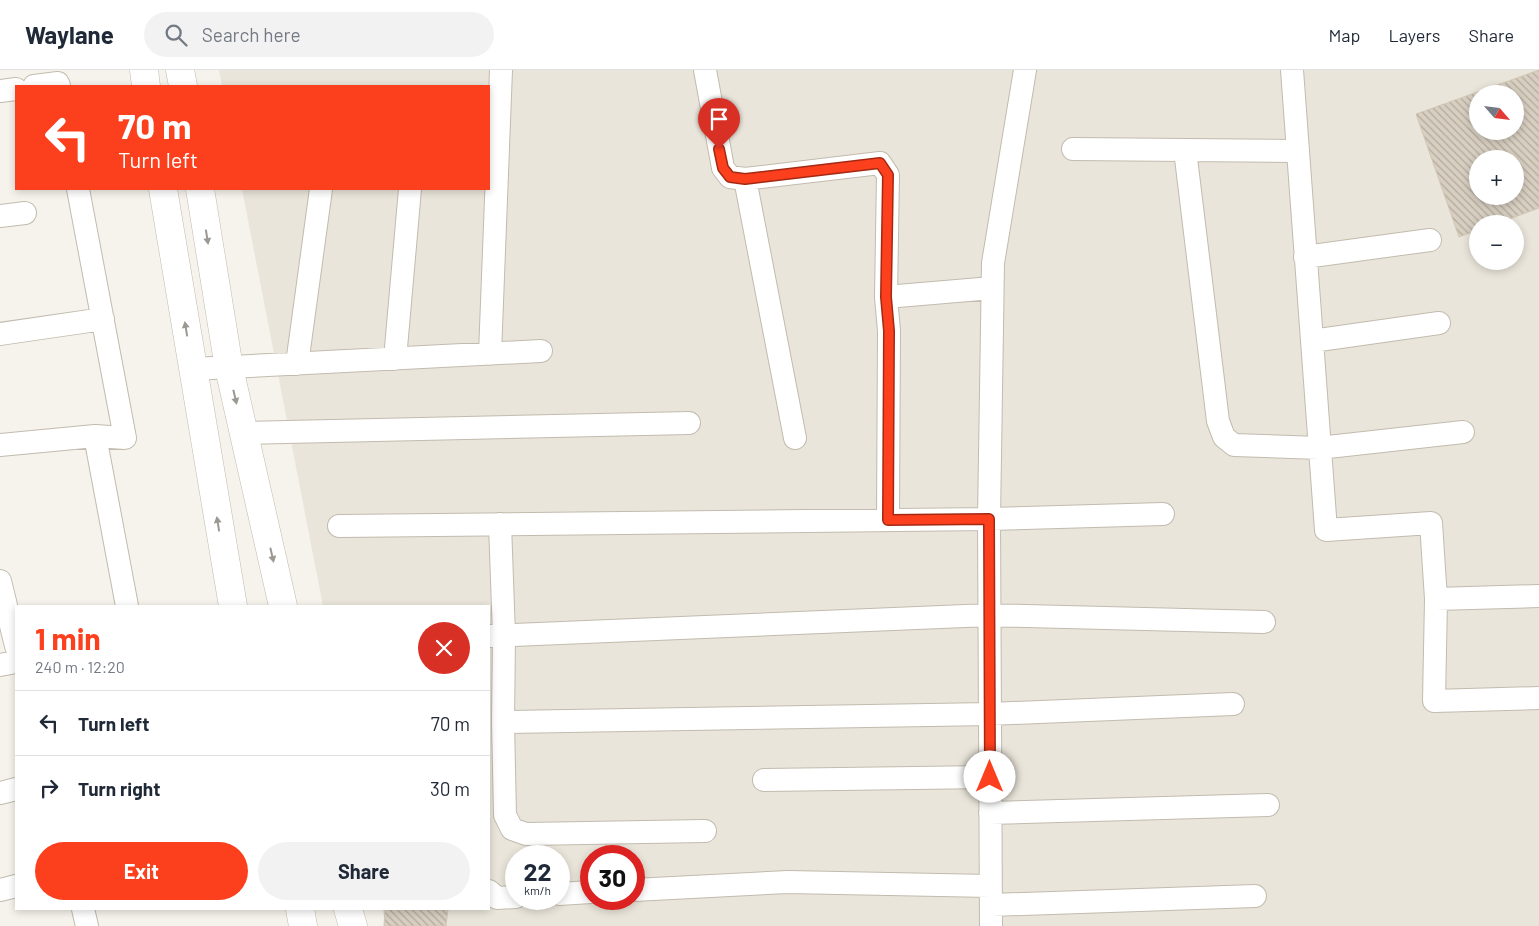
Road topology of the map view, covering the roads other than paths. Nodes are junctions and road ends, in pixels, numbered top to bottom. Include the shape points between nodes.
1 (144, 70) edge
2 (180, 70) edge
3 (501, 70) edge
4 (705, 70) edge
5 (1025, 70) edge
6 (1292, 70) edge
7 (42, 85) edge
8 (59, 85) edge
9 (146, 85) edge
10 (183, 85) edge
11 (15, 89) edge
12 (0, 92) edge
13 (1073, 149) dead end
14 (1184, 150) junction
15 (1298, 151) junction
16 (745, 179) junction
17 (78, 190) edge
18 (163, 190) edge
19 (200, 190) edge
20 (321, 190) edge
21 (410, 190) edge
22 (24, 213) dead end
23 (0, 216) edge
24 (1430, 240) dead end
25 (1306, 257) junction
26 (992, 288) junction
27 (886, 297) junction
28 (103, 319) junction
29 (1439, 322) dead end
30 (0, 334) edge
31 (1312, 341) junction
32 (541, 351) dead end
33 (490, 354) junction
34 (395, 359) junction
35 (297, 364) junction
36 (229, 368) junction
37 (193, 369) junction
38 (690, 423) dead end
39 (1462, 432) dead end
40 (244, 433) junction
41 (94, 436) junction
42 (795, 438) dead end
43 (0, 445) edge
44 (1319, 448) junction
45 (1162, 514) dead end
46 (989, 519) junction
47 (888, 520) junction
48 (500, 524) junction
49 (339, 526) dead end
50 (0, 581) edge
51 (1539, 596) edge
52 (1436, 599) junction
53 (126, 605) edge
54 (233, 605) edge
55 (283, 605) edge
56 (989, 615) junction
57 (1264, 622) dead end
58 (496, 636) edge
59 (15, 642) edge
60 (15, 662) edge
61 (0, 665) edge
62 (1539, 698) edge
63 (1233, 704) dead end
64 (990, 714) junction
65 (503, 722) junction
66 (990, 777) junction
67 (764, 780) dead end
68 (15, 789) edge
69 (0, 793) edge
70 (1268, 805) dead end
71 (990, 813) junction
72 (705, 831) dead end
73 (15, 886) edge
74 (645, 889) edge
75 (0, 890) edge
76 (490, 893) edge
77 (1255, 896) dead end
78 (505, 897) edge
79 (991, 906) edge
80 (83, 910) edge
81 (300, 910) edge
82 (348, 910) edge
83 (87, 926) edge
84 (303, 926) edge
85 (353, 926) edge

1 - 9 street
2 - 10 street
3 - 33 street
4 - 16 street via 723,168 730,177
5 - 26 street via 992,263
6 - 15 street
7 - 8 street
11 - 12 street
13 - 14 street
14 - 15 street
14 - 44 street via 1218,421 1224,437 1234,445
15 - 25 street
16 - 27 street via 880,163 888,175
16 - 42 street
17 - 28 street
37 -> 18 street
19 -> 36 street
20 - 35 street
21 - 34 street
22 - 23 street
24 - 25 street
25 - 31 street
26 - 27 street
26 - 46 street
27 - 47 street via 889,331
28 - 30 street
28 - 41 street via 125,438
29 - 31 street
31 - 44 street
32 - 33 street
33 - 34 street
34 - 35 street
35 - 36 street
36 - 37 street
36 -> 40 street
54 -> 37 street
38 - 40 street
39 - 44 street
40 -> 55 street
41 - 43 street
41 - 53 street
44 - 52 street via 1326,530 1430,523
45 - 46 street
46 - 47 street
46 - 56 street
47 - 48 street
48 - 49 street
48 - 58 street
50 - 59 street
51 - 52 street
52 - 62 street via 1434,701
56 - 57 street
56 - 58 street
56 - 64 street
58 - 65 street
60 - 61 street
63 - 64 street
64 - 65 street
64 - 66 street
65 - 72 street via 505,815 512,830 526,834
66 - 67 street
66 - 71 street
68 - 69 street
70 - 71 street
71 - 79 street
73 - 75 street
74 - 79 street via 788,882
76 - 78 street via 497,898
77 - 79 street
80 - 83 street
81 - 84 street
82 - 85 street

